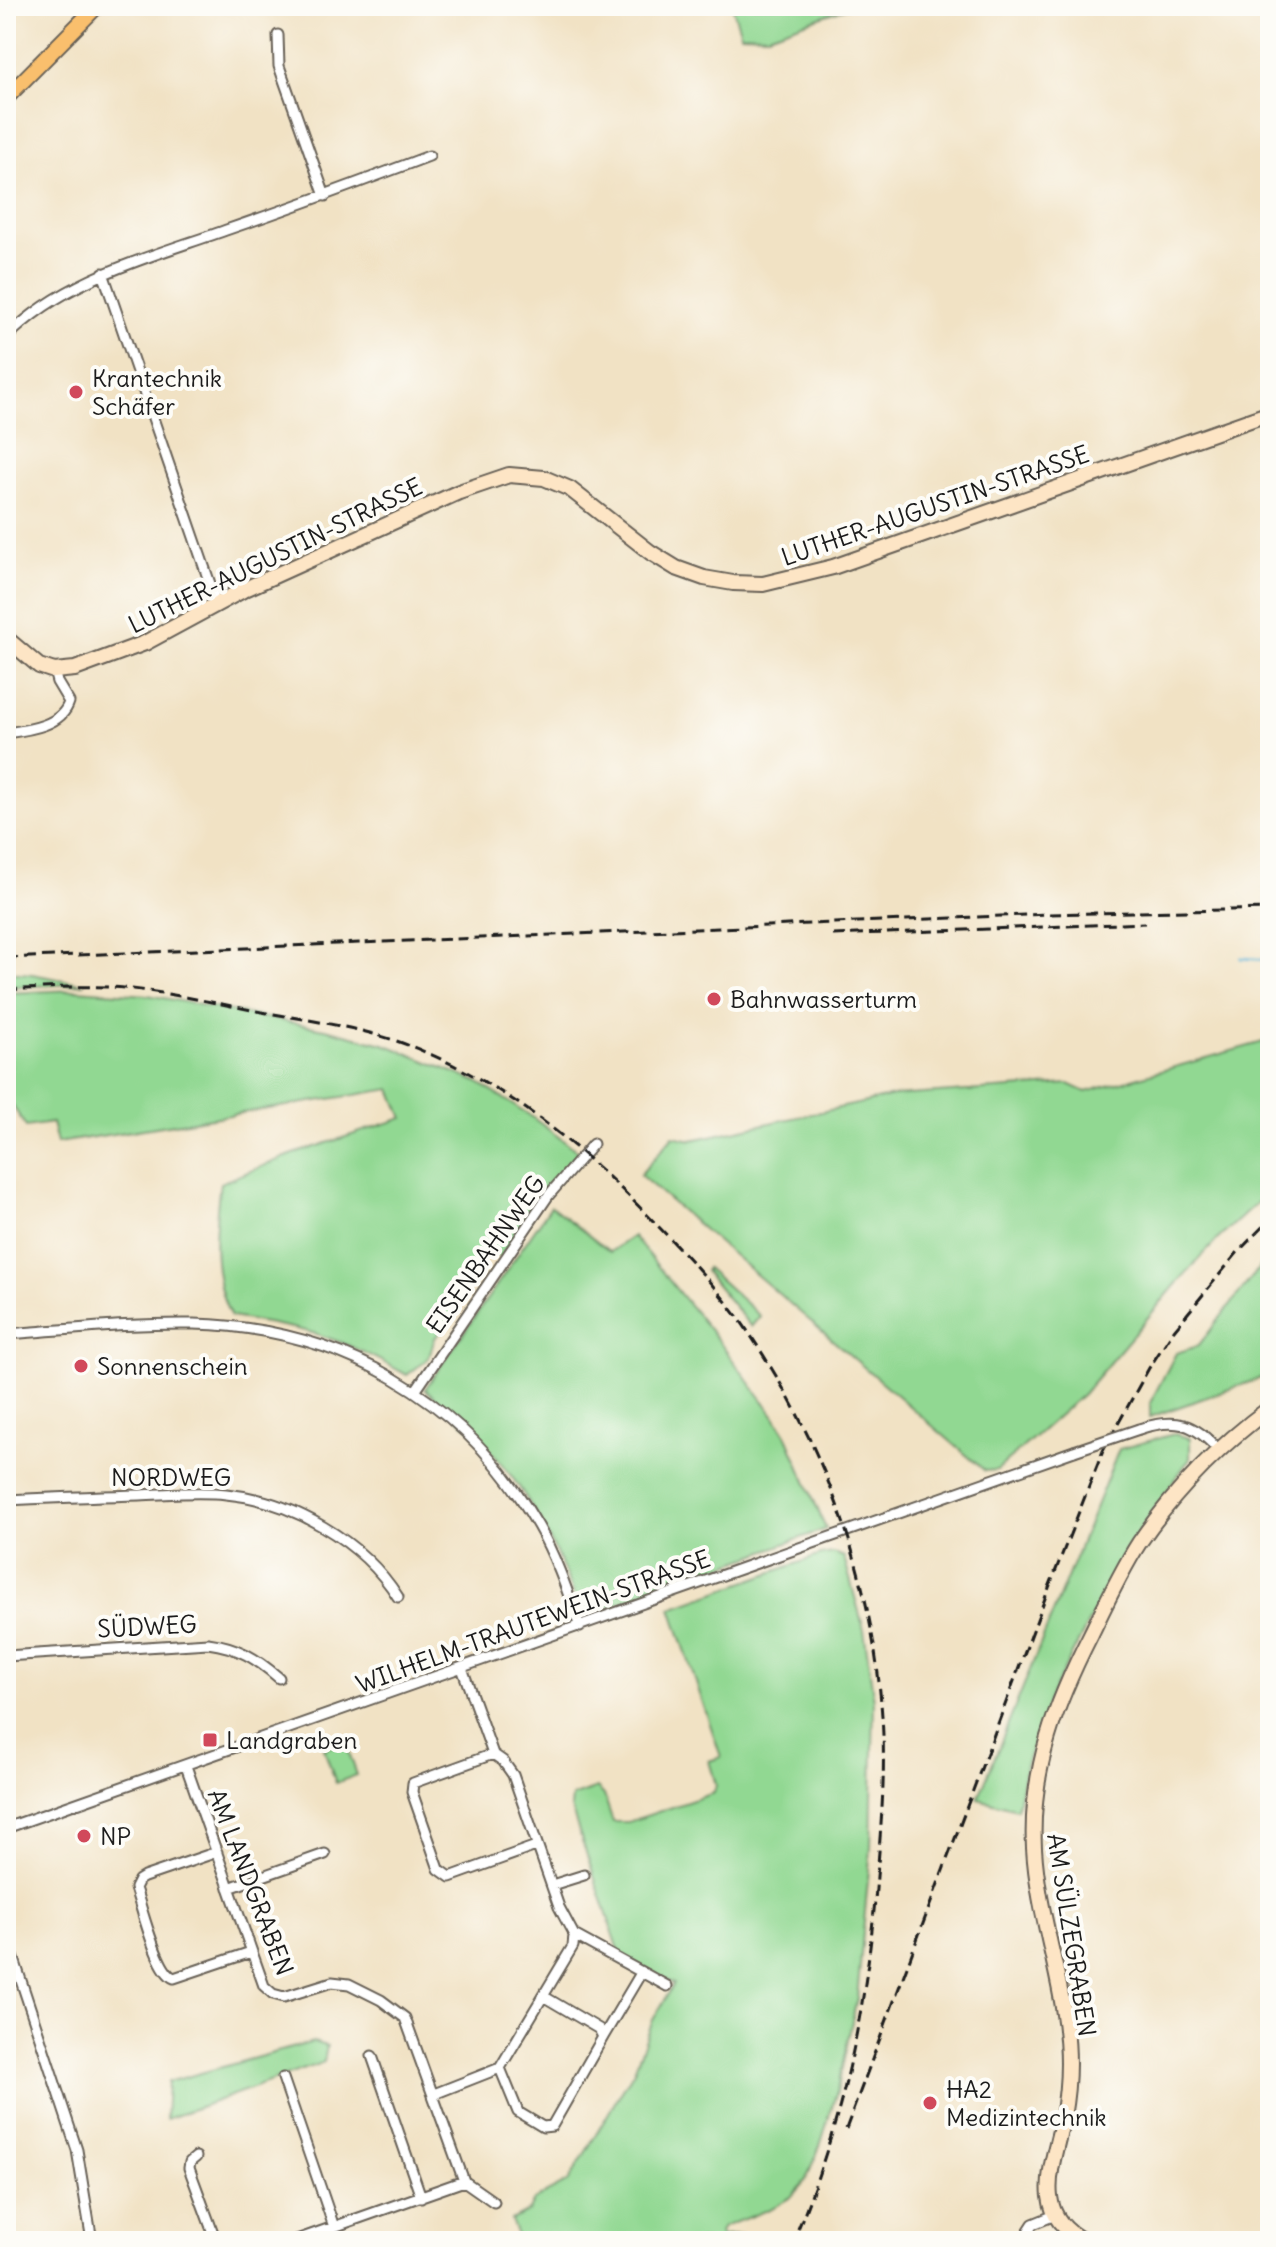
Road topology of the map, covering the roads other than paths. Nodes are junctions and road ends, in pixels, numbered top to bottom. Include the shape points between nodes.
1 (97, 6) edge
2 (278, 35) dead end
3 (6, 98) edge
4 (429, 156) dead end
5 (325, 196) junction
6 (103, 273) junction
7 (6, 338) edge
8 (1270, 413) edge
9 (217, 604) junction
10 (6, 638) edge
11 (54, 671) junction
12 (6, 733) edge
13 (593, 1144) dead end
14 (6, 1334) edge
15 (416, 1390) junction
16 (1270, 1408) edge
17 (1219, 1451) junction
18 (6, 1500) edge
19 (398, 1597) dead end
20 (580, 1627) junction
21 (6, 1656) edge
22 (462, 1668) junction
23 (279, 1678) dead end
24 (493, 1754) junction
25 (186, 1766) junction
26 (6, 1828) edge
27 (536, 1846) junction
28 (217, 1852) junction
29 (325, 1854) dead end
30 (584, 1875) dead end
31 (552, 1885) junction
32 (229, 1888) junction
33 (6, 1935) edge
34 (574, 1935) junction
35 (251, 1952) junction
36 (641, 1973) junction
37 (667, 1986) dead end
38 (543, 1996) junction
39 (603, 2037) junction
40 (372, 2056) dead end
41 (500, 2068) junction
42 (283, 2078) dead end
43 (434, 2094) junction
44 (196, 2157) dead end
45 (464, 2181) junction
46 (421, 2197) junction
47 (494, 2202) dead end
48 (1055, 2215) junction
49 (334, 2227) junction
50 (92, 2241) edge
51 (216, 2241) edge
52 (294, 2241) edge
53 (1022, 2241) edge
54 (1084, 2241) edge

1 - 3 main road
2 - 5 street via 279,66
4 - 5 street
5 - 6 street
6 - 7 street via 50,301
6 - 9 street
8 - 9 street, LUTHER-AUGUSTIN-STRASSE via 777,582 733,583 690,573 631,539 570,489 544,478 509,475 459,492
9 - 11 street, LUTHER-AUGUSTIN-STRASSE via 136,646 75,669
10 - 11 street via 39,666
11 - 12 street via 69,702 67,709 46,724
13 - 15 street, EISENBAHNWEG via 548,1196
14 - 15 street via 193,1324 234,1327 317,1344
15 - 20 street via 481,1446 519,1495 552,1552
16 - 17 street, AM SÜLZEGRABEN
17 - 20 street, WILHELM-TRAUTEWEIN-STRASSE, bridge via 1202,1432 1185,1426 1139,1429
17 - 48 street, AM SÜLZEGRABEN via 1170,1503 1129,1561 1066,1684 1041,1754 1034,1852 1068,2044 1063,2118 1049,2177
18 - 19 street, NORDWEG via 196,1493 268,1503 304,1517 362,1554
20 - 22 street, WILHELM-TRAUTEWEIN-STRASSE
21 - 23 street, SÜDWEG via 208,1643 248,1653
22 - 24 street
22 - 25 street, WILHELM-TRAUTEWEIN-STRASSE
24 - 27 street via 513,1775
24 - 27 street via 413,1783 439,1869 450,1877
25 - 26 street, WILHELM-TRAUTEWEIN-STRASSE
25 - 28 street, AM LANDGRABEN
27 - 31 street
28 - 32 street, AM LANDGRABEN
28 - 35 street via 139,1880 135,1888 145,1920 165,1972 174,1978
29 - 32 street
30 - 31 street
31 - 34 street
32 - 35 street, AM LANDGRABEN
33 - 50 street via 77,2150
34 - 36 street
34 - 38 street via 573,1946
35 - 43 street, AM LANDGRABEN via 264,1986 278,1996 339,1982 362,1989 405,2018
36 - 37 street
36 - 39 street
38 - 39 street via 599,2029
38 - 41 street
39 - 41 street via 552,2126 518,2112
40 - 46 street
41 - 43 street
42 - 49 street
43 - 45 street, AM LANDGRABEN
44 - 51 street via 189,2168
45 - 46 street
45 - 47 street
46 - 49 street
48 - 53 street via 1033,2224
48 - 54 street
49 - 52 street

